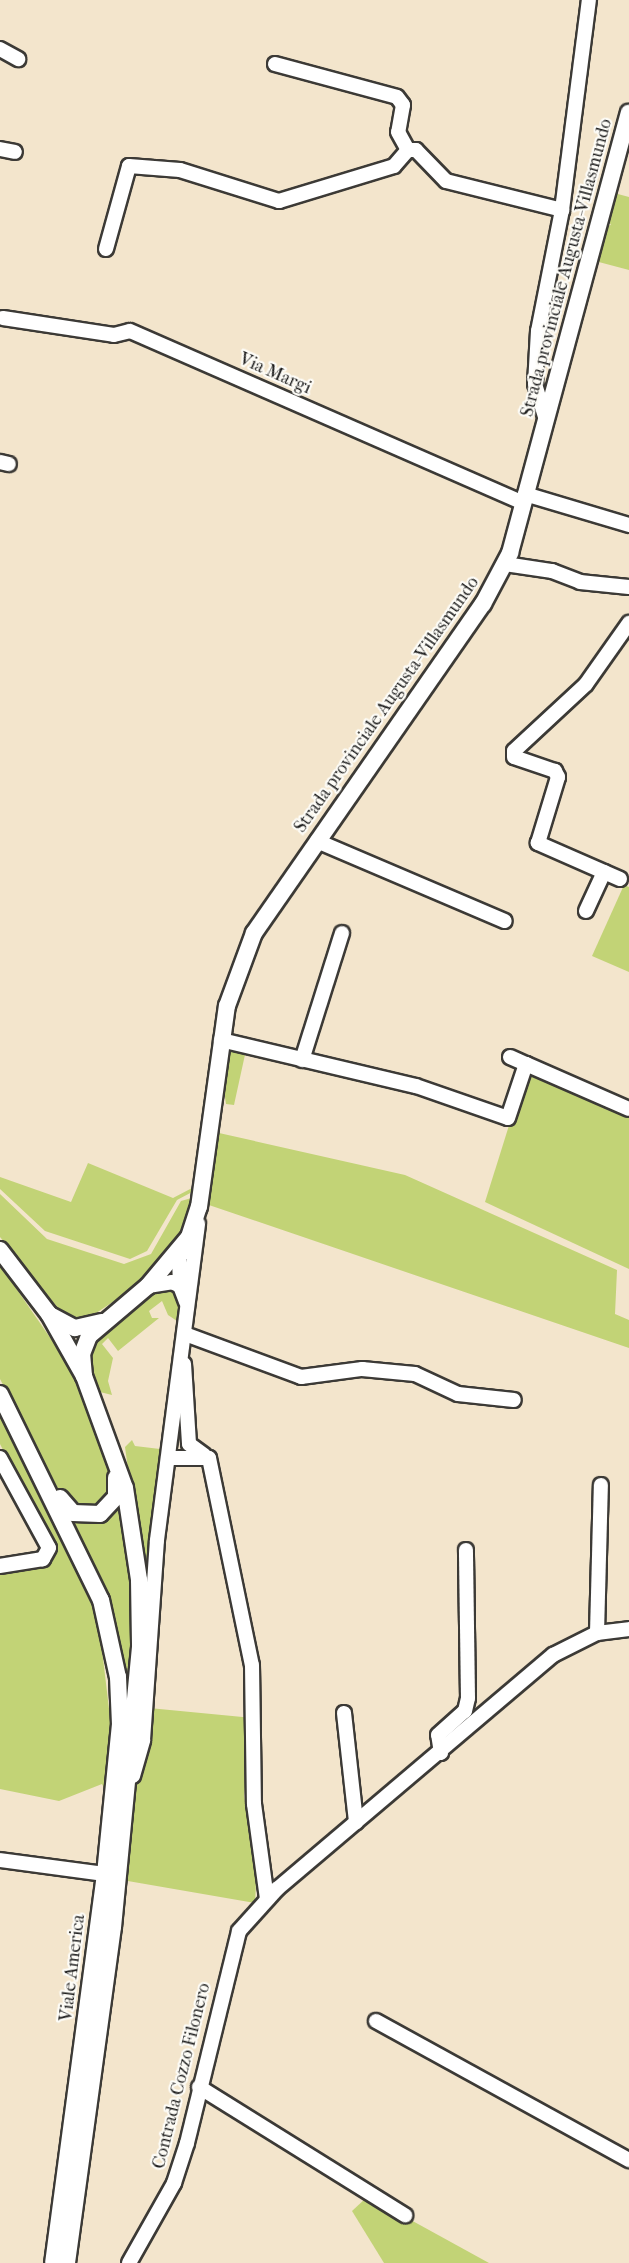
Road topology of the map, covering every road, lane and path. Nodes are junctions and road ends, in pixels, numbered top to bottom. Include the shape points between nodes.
1 (589, 0) edge
2 (0, 49) edge
3 (18, 58) dead end
4 (275, 64) dead end
5 (629, 113) edge
6 (0, 149) edge
7 (408, 150) junction
8 (15, 152) dead end
9 (562, 210) junction
10 (106, 249) dead end
11 (3, 318) dead end
12 (546, 419) junction
13 (524, 498) junction
14 (629, 525) edge
15 (505, 564) junction
16 (629, 586) edge
17 (629, 623) edge
18 (317, 841) junction
19 (604, 872) junction
20 (620, 879) dead end
21 (586, 910) dead end
22 (505, 921) dead end
23 (342, 933) dead end
24 (222, 1040) junction
25 (510, 1057) dead end
26 (302, 1060) junction
27 (526, 1064) junction
28 (629, 1109) edge
29 (2, 1250) edge
30 (186, 1255) junction
31 (148, 1286) junction
32 (180, 1286) junction
33 (188, 1307) junction
34 (49, 1314) junction
35 (104, 1321) junction
36 (185, 1334) junction
37 (182, 1356) junction
38 (84, 1376) junction
39 (0, 1394) edge
40 (514, 1400) dead end
41 (114, 1454) junction
42 (204, 1455) junction
43 (0, 1458) edge
44 (168, 1458) junction
45 (601, 1485) dead end
46 (49, 1486) junction
47 (466, 1550) dead end
48 (0, 1566) edge
49 (629, 1629) edge
50 (597, 1633) junction
51 (344, 1713) dead end
52 (441, 1753) junction
53 (124, 1807) junction
54 (356, 1822) junction
55 (0, 1860) edge
56 (105, 1874) junction
57 (267, 1899) junction
58 (376, 2021) dead end
59 (199, 2087) junction
60 (629, 2160) edge
61 (405, 2215) dead end
62 (53, 2263) edge
63 (67, 2263) edge
64 (129, 2263) edge

1 - 9 street
2 - 3 street
4 - 7 street via 397,97 403,105 398,132
5 - 12 main road, Strada provinciale Augusta-Villasmundo
6 - 8 street
7 - 9 street via 421,154 447,181
7 - 10 street via 394,166 279,201 180,170 129,166
9 - 12 street via 538,331 535,384
11 - 13 street, Via Margi via 114,335 129,331
12 - 13 main road, Strada provinciale Augusta-Villasmundo
13 - 14 street, Via Margi
13 - 15 main road, Strada provinciale Augusta-Villasmundo
15 - 16 street via 552,571 580,582
15 - 18 main road, Strada provinciale Augusta-Villasmundo via 483,604
17 - 19 street via 586,684 514,751 514,756 555,771 558,777 538,843
18 - 22 street
18 - 24 main road, Strada provinciale Augusta-Villasmundo via 254,933 227,1006
19 - 20 street
19 - 21 street
23 - 26 street
24 - 26 street
24 - 30 main road, Strada provinciale Augusta-Villasmundo via 199,1207
25 - 27 street
26 - 27 street via 416,1086 508,1118
27 - 28 street
29 - 34 main road
30 - 31 main road, Strada provinciale Augusta-Villasmundo
30 - 32 street
30 - 33 street
31 - 32 street via 165,1281
31 - 35 main road, Strada provinciale Augusta-Villasmundo
32 - 33 street
33 - 36 street
34 - 35 main road via 75,1328
34 - 38 main road
35 - 38 main road via 85,1342
36 - 37 street
36 - 40 street via 301,1377 362,1369 415,1374 458,1394
37 - 42 street via 189,1383 189,1444
37 - 44 street
38 - 41 main road
39 - 46 main road
41 - 46 main road via 116,1497 100,1514 74,1513
41 - 53 main road, Viale America via 129,1506 140,1614
42 - 44 street
42 - 57 street via 250,1649 256,1718 254,1804
43 - 48 street via 49,1548 43,1559
44 - 53 street via 142,1740
45 - 50 street
46 - 56 main road, Viale America via 101,1600 118,1677 120,1724
47 - 52 street via 468,1698 465,1711 438,1735
49 - 50 street, Contrada Cozzo Filonero
50 - 52 street, Contrada Cozzo Filonero via 553,1655
51 - 54 street
52 - 54 street, Contrada Cozzo Filonero
53 - 63 main road, Viale America
54 - 57 street, Contrada Cozzo Filonero
55 - 56 street
56 - 62 main road, Viale America
57 - 59 street, Contrada Cozzo Filonero via 235,1939
58 - 60 street
59 - 61 street
59 - 64 street, Contrada Cozzo Filonero via 174,2183

